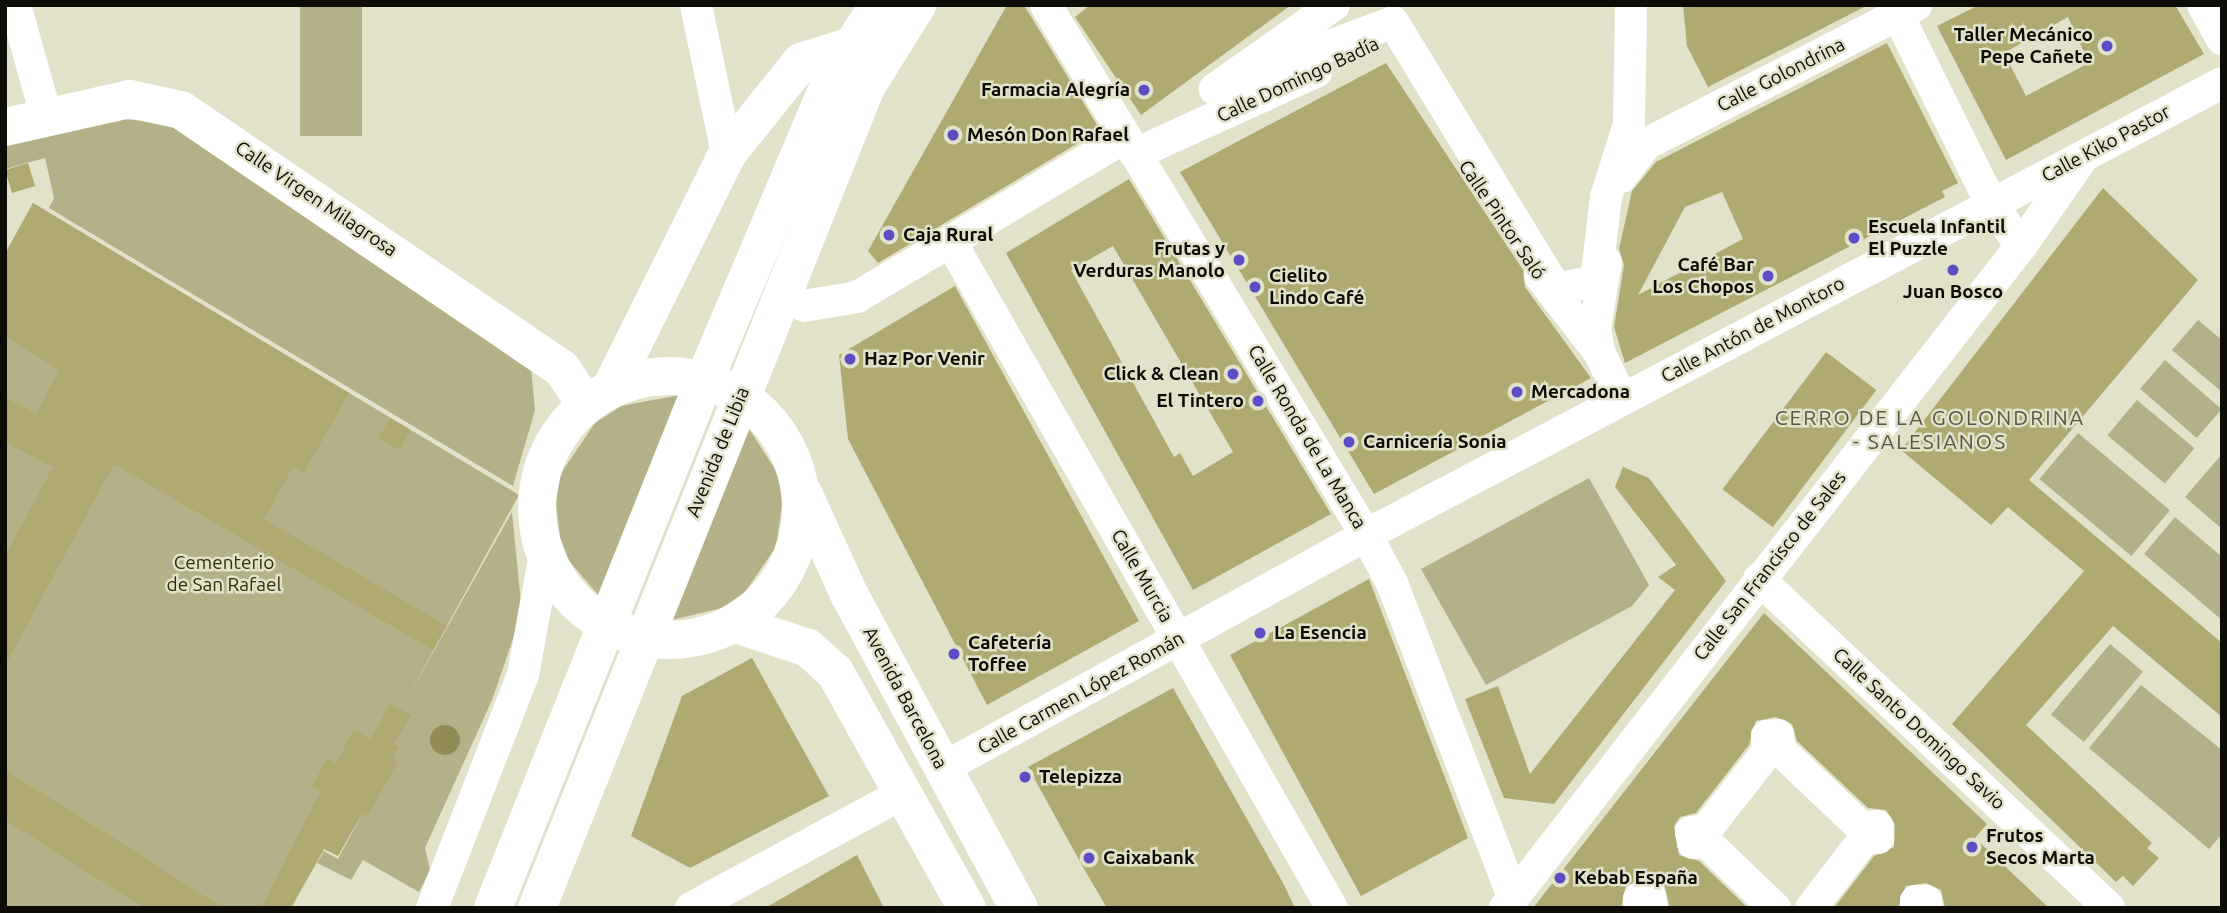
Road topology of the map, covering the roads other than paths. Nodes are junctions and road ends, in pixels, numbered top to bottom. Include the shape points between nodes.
1 (16, 5) edge
2 (696, 5) edge
3 (879, 5) edge
4 (917, 5) edge
5 (1311, 5) edge
6 (1334, 5) edge
7 (1631, 5) edge
8 (1642, 5) edge
9 (2203, 5) edge
10 (1054, 8) edge
11 (1902, 8) edge
12 (1391, 37) joint
13 (2222, 39) edge
14 (852, 46) junction
15 (2222, 83) edge
16 (46, 115) junction
17 (1204, 123) junction
18 (5, 127) edge
19 (1646, 144) junction
20 (1130, 146) junction
21 (727, 154) junction
22 (2084, 156) junction
23 (1990, 204) junction
24 (952, 244) junction
25 (2021, 246) junction
26 (804, 306) dead end
27 (1599, 352) junction
28 (704, 381) junction
29 (740, 396) junction
30 (598, 397) junction
31 (1622, 399) junction
32 (799, 484) junction
33 (1366, 535) junction
34 (545, 554) junction
35 (1759, 579) junction
36 (733, 623) junction
37 (627, 632) junction
38 (1179, 640) junction
39 (943, 768) junction
40 (904, 793) junction
41 (1522, 905) edge
42 (432, 908) edge
43 (494, 908) edge
44 (537, 908) edge
45 (691, 908) edge
46 (967, 908) edge
47 (1019, 908) edge
48 (1332, 908) edge
49 (1640, 908) edge
50 (1652, 908) edge
51 (1776, 908) edge
52 (1811, 908) edge
53 (1916, 908) edge
54 (1927, 908) edge
55 (2109, 908) edge

1 - 16 street
2 - 21 street
3 - 14 main road, Avenida de Libia
4 - 29 main road, Avenida de Libia via 866,87
5 - 17 street, Calle Domingo Badía via 1210,78
6 - 7 street via 1215,89 1393,22 1556,289 1596,281 1606,197 1629,124
8 - 19 street
9 - 13 street
10 - 20 street, Calle Ronda de La Manca
11 - 19 street, Calle Golondrina
11 - 23 street
12 - 17 street, Calle Domingo Badía
12 - 27 street, Calle Pintor Saló via 1450,132 1448,141 1579,333
14 - 21 main road via 801,62
14 - 28 main road, Avenida de Libia via 834,73
15 - 22 street, Calle Kiko Pastor
16 - 18 main road, Calle Virgen Milagrosa
16 - 30 main road, Calle Virgen Milagrosa via 130,99 181,110
17 - 20 street, Calle Domingo Badía
19 - 27 street via 1623,169 1595,327
20 - 24 street, Calle Domingo Badía
20 - 33 street, Calle Ronda de La Manca
21 - 30 main road
22 - 23 street, Calle Kiko Pastor
22 - 25 street, Calle San Francisco de Sales
23 - 25 street
23 - 31 street, Calle Antón de Montoro
24 - 26 street, Calle Domingo Badía via 857,297
24 - 38 street, Calle Murcia
25 - 35 street, Calle San Francisco de Sales
27 - 31 street, Calle Pintor Saló
28 - 29 main road
28 - 30 main road via 640,379
28 - 37 main road, Avenida de Libia
29 - 32 main road via 768,419 788,450
29 - 37 main road, Avenida de Libia
30 - 34 main road via 563,428 546,457 537,489
31 - 33 street, Calle Antón de Montoro
32 - 36 main road via 795,549 781,579
32 - 39 main road, Avenida Barcelona via 849,594
33 - 38 street, Calle Carmen López Román
33 - 41 street, Calle Ronda de La Manca via 1392,583
34 - 37 main road via 570,596
34 - 42 street via 523,675
35 - 41 street, Calle San Francisco de Sales
35 - 55 street, Calle Santo Domingo Savio
36 - 37 main road via 705,635
36 - 40 main road via 808,648 835,672
37 - 43 main road, Avenida de Libia
37 - 44 main road, Avenida de Libia
38 - 39 street, Calle Carmen López Román
38 - 48 street, Calle Murcia
39 - 47 main road, Avenida Barcelona
40 - 45 street
40 - 46 main road
49 - 50 street via 1639,899 1650,897
51 - 52 street via 1706,842 1693,843 1691,832 1706,830 1768,751 1767,736 1778,735 1780,750 1861,827 1877,826 1878,838 1865,838
53 - 54 street via 1916,901 1926,901

